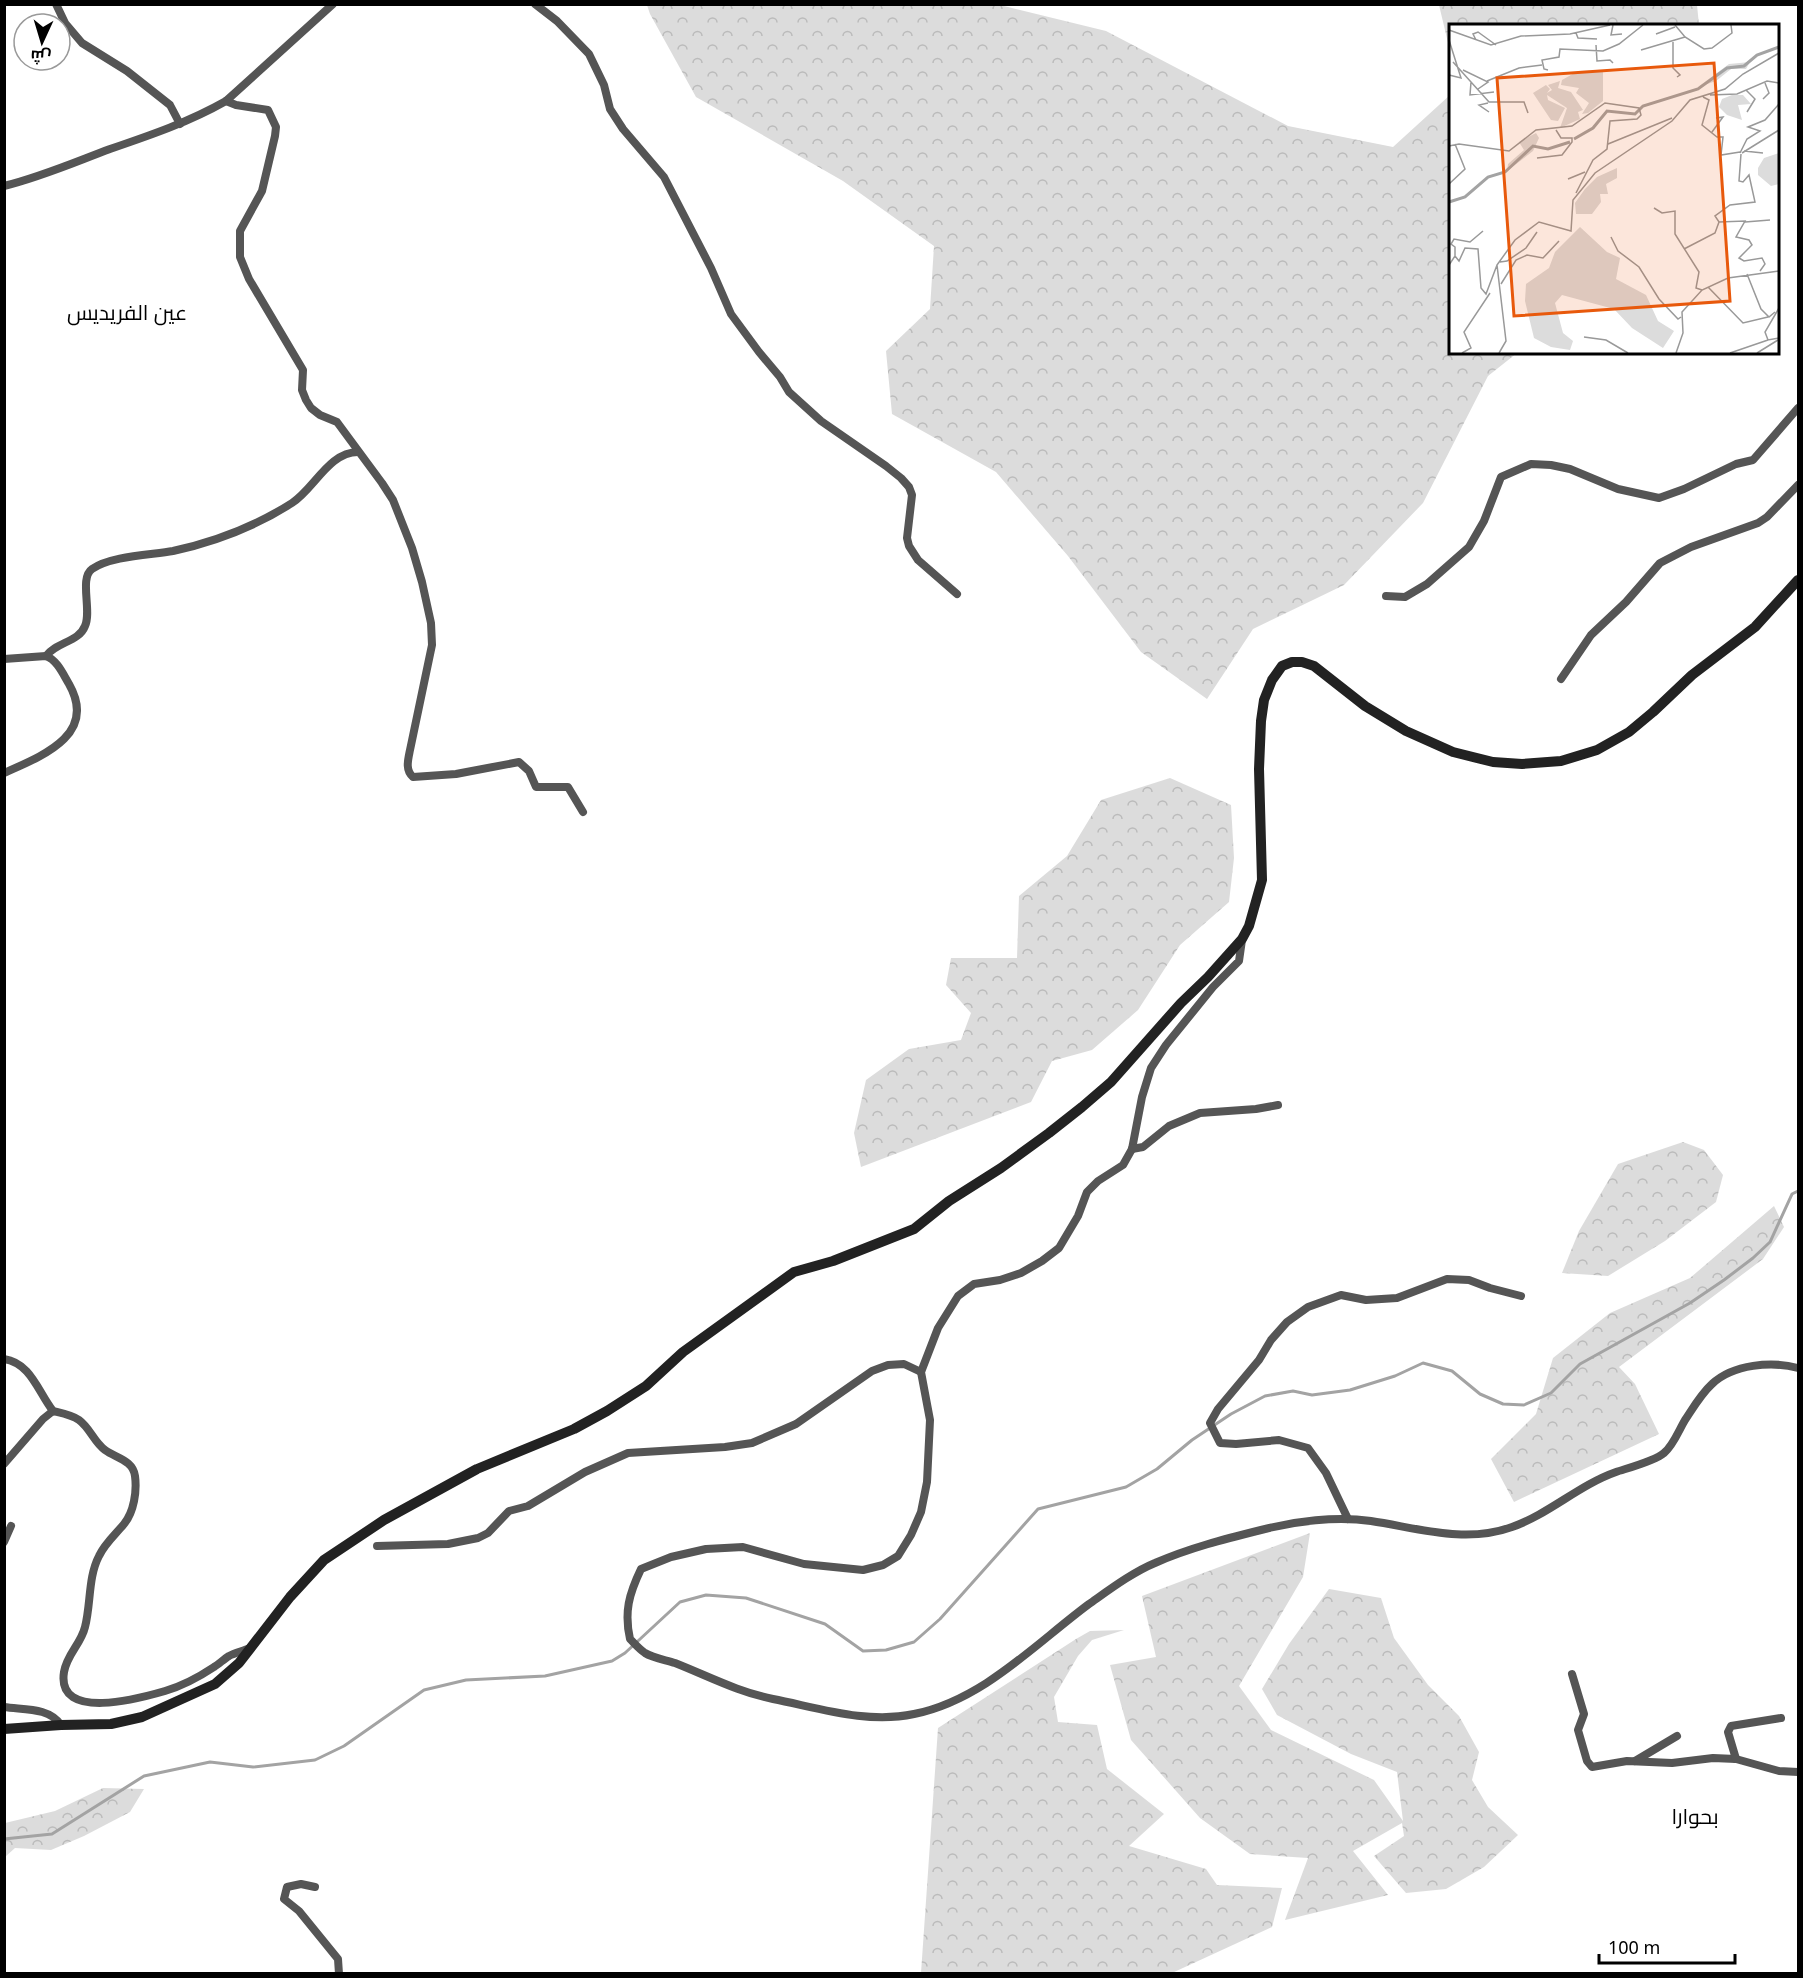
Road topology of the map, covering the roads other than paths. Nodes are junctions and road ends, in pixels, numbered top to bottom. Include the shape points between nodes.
1 (56, 4) edge
2 (333, 4) edge
3 (535, 4) edge
4 (226, 101) junction
5 (180, 124) junction
6 (4, 186) edge
7 (1798, 408) edge
8 (358, 452) junction
9 (1798, 485) edge
10 (1798, 580) edge
11 (957, 594) dead end
12 (1386, 596) dead end
13 (46, 656) junction
14 (4, 660) edge
15 (1561, 679) dead end
16 (4, 772) edge
17 (583, 812) dead end
18 (1242, 939) junction
19 (1278, 1106) dead end
20 (1132, 1149) junction
21 (1521, 1296) dead end
22 (4, 1359) edge
23 (1798, 1368) edge
24 (921, 1372) junction
25 (53, 1411) junction
26 (4, 1464) edge
27 (1348, 1519) junction
28 (11, 1526) dead end
29 (4, 1542) edge
30 (377, 1546) dead end
31 (250, 1648) junction
32 (1572, 1674) dead end
33 (4, 1707) edge
34 (1781, 1718) dead end
35 (61, 1725) junction
36 (4, 1729) edge
37 (1677, 1736) dead end
38 (1736, 1759) junction
39 (1635, 1761) junction
40 (1798, 1772) edge
41 (315, 1887) dead end
42 (339, 1974) edge

1 - 5 street via 65,23 82,43 127,71 170,105
2 - 4 street
3 - 11 street via 589,54 610,109 664,177 731,314 789,392 909,488 909,546 918,560
4 - 5 street
4 - 8 street via 268,110 276,127 262,191 240,231 240,258 303,370 306,400 320,415 337,422
5 - 6 street
7 - 12 street via 1753,460 1659,498 1618,489 1551,465 1531,464 1501,477 1470,547 1427,584 1405,597
8 - 13 street via 347,452 296,500 251,526 91,570 86,577 86,626
8 - 17 street via 393,500 403,522 431,623 432,645 410,750 409,774 445,776 519,762 529,771 536,787 568,787
9 - 15 street via 1758,523 1659,563 1587,640
10 - 18 main road via 1755,627 1692,675 1629,732 1597,750 1561,761 1493,762 1453,752 1406,731 1365,706 1314,666 1292,662 1282,666 1262,707 1262,880
13 - 14 street
13 - 16 street via 54,660 70,687 77,719 71,732 51,750
18 - 20 street via 1239,961 1213,987 1151,1068
18 - 31 main road via 1111,1082 1010,1161 914,1229 794,1272 683,1352 646,1386 607,1411 477,1469 384,1520 324,1560
19 - 20 street via 1200,1113 1169,1126 1143,1147
20 - 24 street via 1123,1165 1087,1192 1059,1248 1021,1272 974,1284 958,1296 938,1328
21 - 27 street via 1469,1280 1447,1279 1397,1298 1366,1300 1341,1295 1308,1307 1276,1334 1210,1423 1220,1443 1279,1440 1308,1448 1326,1473
22 - 25 street via 26,1370
23 - 27 street via 1781,1363 1748,1367 1723,1376 1700,1398 1664,1454 1612,1473 1513,1527 1460,1535
24 - 27 street via 930,1420 927,1482 921,1512 897,1556 863,1570 804,1564 743,1547 706,1549 670,1557 641,1569 630,1592 630,1640 645,1653 740,1691 857,1716 911,1715 978,1688 1090,1604 1153,1564 1267,1528
24 - 30 street via 904,1364 872,1371 796,1424 752,1443 628,1453 585,1472 528,1506 509,1511 478,1538 448,1544
25 - 26 street
25 - 31 street via 77,1418 104,1449 126,1461 135,1476 128,1519 108,1540 93,1570 85,1628 64,1672 68,1692 94,1703 146,1696 186,1683 228,1656
28 - 29 street
31 - 35 main road via 215,1684 141,1717 111,1724
32 - 39 street via 1584,1714 1578,1730 1587,1761 1592,1767
33 - 35 street via 49,1712
34 - 38 street via 1731,1726 1728,1732
35 - 36 main road
37 - 39 street
38 - 39 street
38 - 40 street
41 - 42 street via 286,1887 284,1899 299,1911 338,1959

